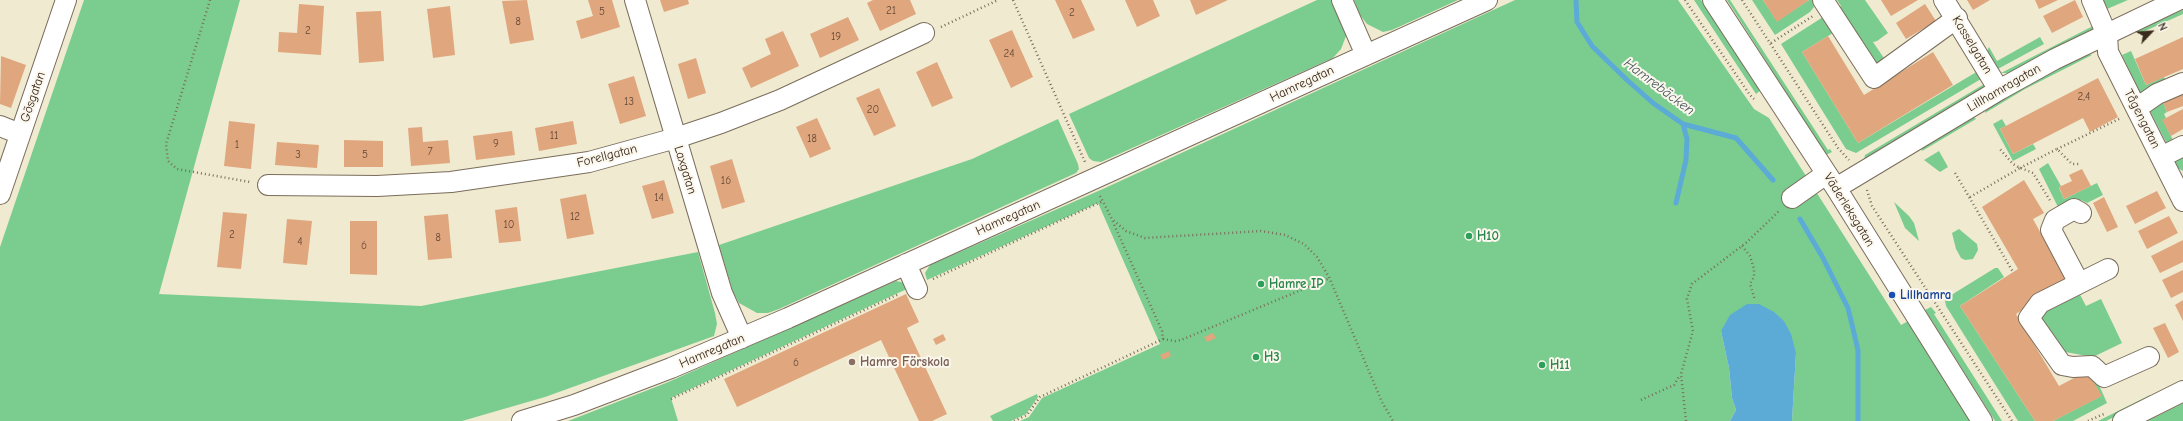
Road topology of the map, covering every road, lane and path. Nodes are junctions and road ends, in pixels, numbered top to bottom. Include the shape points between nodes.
1 (66, 0) edge
2 (210, 0) edge
3 (635, 0) edge
4 (998, 0) edge
5 (1013, 0) edge
6 (1342, 0) edge
7 (1487, 0) edge
8 (1713, 0) edge
9 (1742, 0) edge
10 (1944, 0) edge
11 (2092, 0) edge
12 (2178, 0) edge
13 (1825, 3) edge
14 (1957, 18) junction
15 (924, 33) joint
16 (2107, 35) junction
17 (1771, 43) junction
18 (1366, 55) junction
19 (2183, 83) edge
20 (1999, 90) junction
21 (2137, 108) junction
22 (0, 126) edge
23 (20, 134) junction
24 (676, 138) junction
25 (2183, 146) edge
26 (1999, 148) dead end
27 (2058, 149) junction
28 (2161, 157) junction
29 (2081, 164) dead end
30 (2020, 168) junction
31 (1955, 173) dead end
32 (1092, 180) junction
33 (1831, 181) junction
34 (1862, 183) junction
35 (268, 185) joint
36 (1874, 187) dead end
37 (2180, 189) edge
38 (0, 194) edge
39 (1970, 197) junction
40 (1792, 198) joint
41 (1103, 201) junction
42 (2081, 213) dead end
43 (2059, 218) junction
44 (1112, 219) junction
45 (1742, 246) junction
46 (906, 264) junction
47 (2108, 269) dead end
48 (2012, 272) dead end
49 (1330, 278) junction
50 (2079, 283) junction
51 (917, 288) junction
52 (1755, 300) dead end
53 (742, 338) junction
54 (1163, 339) junction
55 (2149, 357) dead end
56 (1680, 374) junction
57 (2183, 391) edge
58 (671, 399) dead end
59 (1641, 400) dead end
60 (522, 421) edge
61 (1014, 421) edge
62 (1393, 421) edge
63 (1686, 421) edge
64 (1982, 421) edge
65 (2012, 421) edge
66 (2123, 421) edge

1 - 23 street, Gösgatan
2 - 35 path via 166,144 168,161 177,168
3 - 24 street, Laxgatan
4 - 15 path
5 - 32 path
6 - 18 street
7 - 18 street, Hamregatan
8 - 33 street, Väderleksgatan
9 - 17 path
10 - 14 street, Kasselgatan
11 - 16 street
12 - 16 street, Lillhamragatan
13 - 14 street via 1874,78
13 - 17 path
14 - 20 street, Kasselgatan
15 - 24 street, Forellgatan via 780,100
16 - 20 street, Lillhamragatan via 2055,59
16 - 21 street, Tågengatan via 2108,52
17 - 34 path via 1831,137 1850,160
18 - 32 street, Hamregatan
19 - 21 street via 2157,94
20 - 34 street, Lillhamragatan
21 - 27 path
21 - 28 street, Tågengatan
22 - 23 street
23 - 38 street, Gösgatan
24 - 35 street, Forellgatan via 589,162 452,182 377,186
24 - 53 street, Laxgatan via 722,293
25 - 28 street
26 - 30 path
27 - 29 path via 2072,164
27 - 30 path
28 - 37 street, Tågengatan
30 - 39 path
30 - 43 path via 2034,173
31 - 39 path
32 - 41 path
32 - 46 street, Hamregatan
33 - 34 street, Lillhamragatan
33 - 40 street, Lillhamragatan
33 - 64 street, Väderleksgatan
34 - 36 path
34 - 65 path via 1872,206
39 - 48 path
40 - 45 path
41 - 44 path
41 - 51 path
42 - 43 street via 2074,209
43 - 50 street via 2054,220 2051,230
44 - 49 path via 1126,230 1145,238 1261,231 1285,235 1304,244 1313,252
44 - 54 path via 1162,331
45 - 52 path via 1750,256 1754,269 1754,277 1750,284
45 - 56 path via 1692,284 1687,299 1693,331
46 - 51 street
46 - 53 street, Hamregatan
47 - 50 street
49 - 54 path via 1182,340
49 - 62 path via 1382,402
50 - 55 street via 2040,303 2029,318 2062,365 2092,366 2104,377
51 - 58 path
53 - 60 street, Hamregatan via 582,402
54 - 61 path via 1040,397 1027,415
56 - 59 path via 1674,385
56 - 63 path
57 - 66 street

